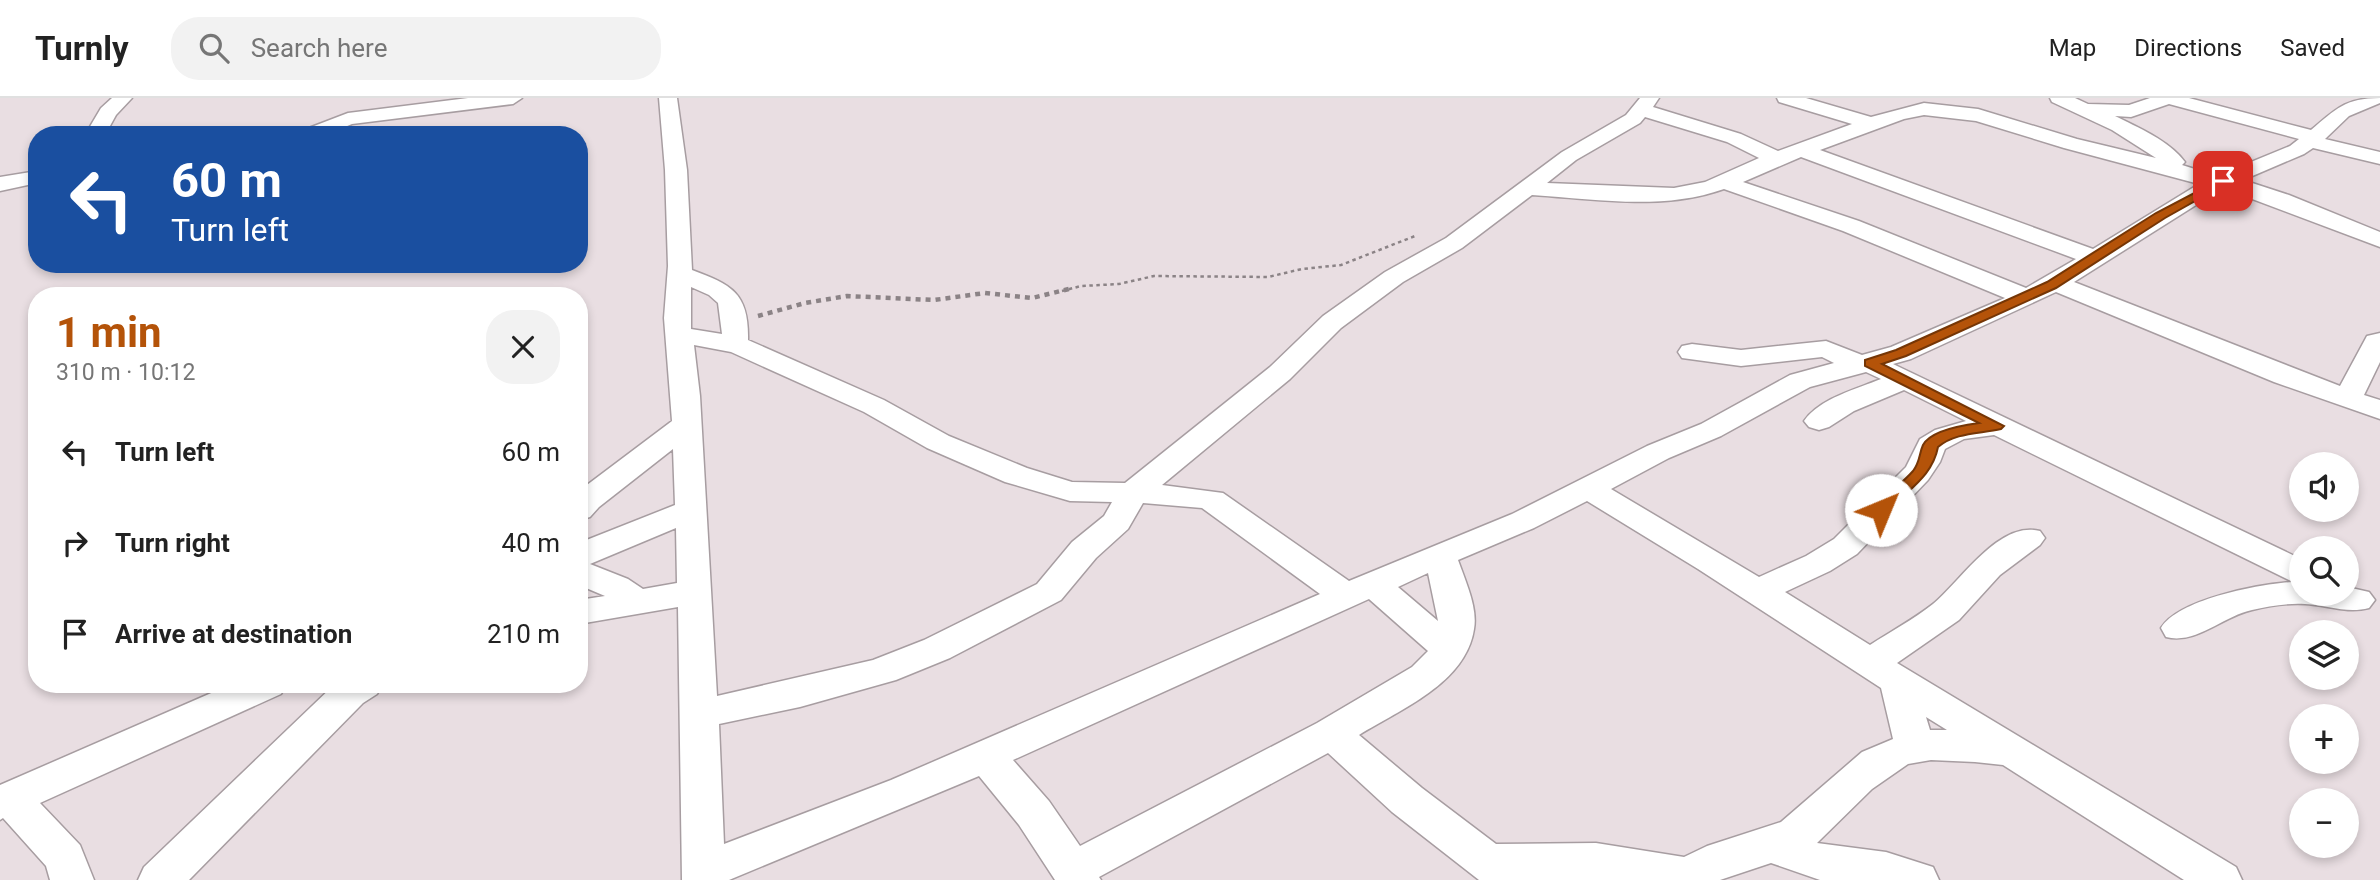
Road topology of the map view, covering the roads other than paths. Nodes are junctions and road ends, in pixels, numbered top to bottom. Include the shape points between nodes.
1 (123, 98) edge
2 (401, 98) edge
3 (513, 98) edge
4 (1786, 98) edge
5 (1946, 98) edge
6 (2059, 98) edge
7 (2168, 98) edge
8 (2375, 98) edge
9 (666, 99) edge
10 (1646, 103) edge
11 (436, 107) junction
12 (2082, 108) junction
13 (1924, 109) junction
14 (1872, 124) junction
15 (100, 126) edge
16 (330, 126) edge
17 (2312, 139) junction
18 (1801, 150) junction
19 (2380, 158) edge
20 (1777, 159) junction
21 (2218, 177) junction
22 (28, 179) edge
23 (1723, 182) junction
24 (0, 184) edge
25 (1528, 188) junction
26 (2380, 240) edge
27 (2095, 258) junction
28 (680, 274) junction
29 (2055, 283) junction
30 (2026, 297) junction
31 (679, 335) junction
32 (735, 335) junction
33 (2380, 341) edge
34 (1692, 352) dead end
35 (1865, 364) junction
36 (1904, 380) junction
37 (2348, 399) junction
38 (2380, 411) edge
39 (1819, 421) dead end
40 (687, 424) junction
41 (1996, 426) junction
42 (1587, 488) junction
43 (1133, 493) junction
44 (588, 498) edge
45 (691, 510) junction
46 (2028, 538) dead end
47 (588, 552) edge
48 (1440, 556) junction
49 (2289, 567) edge
50 (588, 576) edge
51 (1360, 590) junction
52 (695, 592) junction
53 (1759, 592) junction
54 (2289, 593) edge
55 (636, 602) junction
56 (588, 610) edge
57 (2179, 628) dead end
58 (1450, 649) junction
59 (1885, 672) junction
60 (248, 693) edge
61 (350, 693) edge
62 (701, 714) junction
63 (1331, 733) junction
64 (1914, 746) junction
65 (2013, 752) junction
66 (986, 756) junction
67 (6, 801) edge
68 (1771, 845) junction
69 (1499, 871) edge
70 (1076, 875) edge
71 (704, 876) edge
72 (1688, 878) edge
73 (72, 880) edge
74 (160, 880) edge
75 (1917, 880) edge
76 (2220, 880) edge

1 - 15 street
2 - 11 street
3 - 11 street
4 - 14 street
5 - 13 street
6 - 12 street
7 - 12 street via 2130,111
7 - 17 street
8 - 17 street via 2342,112
9 - 28 street via 676,170
10 - 20 street
10 - 25 street via 1633,119 1569,156
11 - 16 street
12 - 21 street
13 - 14 street
13 - 21 street via 1978,115 2071,144
14 - 18 street
17 - 19 street
17 - 21 street via 2297,150
18 - 20 street
18 - 27 street
20 - 23 street
21 - 26 street
21 - 27 street
22 - 24 street
23 - 25 street via 1661,196
23 - 30 street via 1888,240
25 - 43 street via 1454,243 1394,277 1332,322 1280,373
27 - 29 street
28 - 31 street
28 - 32 street via 729,297
29 - 30 street
29 - 37 street
30 - 35 street via 1901,353
31 - 32 street
31 - 40 street
32 - 43 street via 937,442 1016,475 1070,491
33 - 37 street
34 - 35 street via 1741,358 1826,349
35 - 36 street
35 - 42 street via 1800,382
36 - 39 street via 1844,405
36 - 41 street
37 - 38 street
40 - 44 street
40 - 45 street
41 - 49 street
41 - 53 street via 1940,438 1931,445 1918,475 1856,539
42 - 48 street
42 - 53 street
43 - 51 street via 1212,500
43 - 62 street via 1116,522 1084,550 1049,592 1003,616 883,671
45 - 47 street
45 - 52 street
46 - 59 street via 1988,567
48 - 51 street
48 - 58 street via 1457,627
50 - 55 street via 616,587
51 - 58 street via 1400,609
51 - 66 street
52 - 55 street
52 - 62 street
53 - 59 street
54 - 57 street via 2263,594 2216,607
55 - 56 street
58 - 63 street via 1425,677
59 - 64 street via 1910,723
59 - 65 street
60 - 67 street
61 - 74 street
62 - 71 street
63 - 69 street via 1407,800
63 - 70 street
64 - 65 street via 1938,743
64 - 68 street via 1893,752 1874,765 1818,820
65 - 76 street
66 - 70 street via 1034,813
66 - 71 street
67 - 73 street via 65,858
68 - 72 street via 1711,863
68 - 75 street via 1823,863 1886,870
69 - 72 street via 1567,860 1644,866

